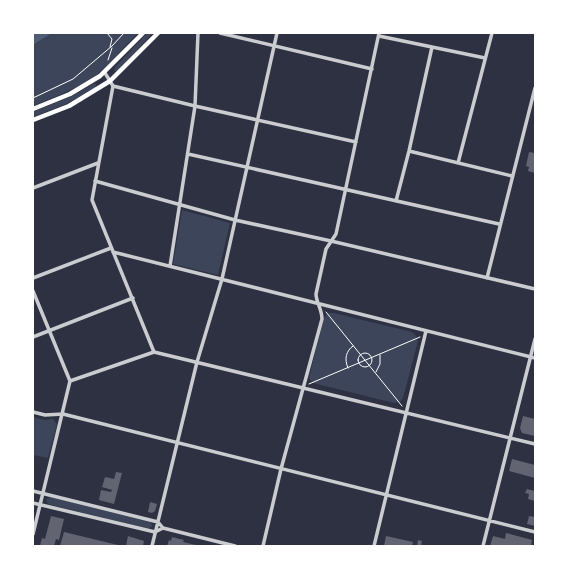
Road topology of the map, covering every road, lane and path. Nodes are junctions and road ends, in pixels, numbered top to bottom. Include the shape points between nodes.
1 (107, 33) edge
2 (124, 33) edge
3 (143, 33) edge
4 (158, 33) edge
5 (198, 33) edge
6 (220, 33) edge
7 (277, 33) edge
8 (492, 33) edge
9 (379, 34) edge
10 (274, 45) junction
11 (112, 46) junction
12 (432, 47) junction
13 (110, 48) junction
14 (485, 58) junction
15 (110, 67) junction
16 (372, 69) junction
17 (105, 73) junction
18 (110, 81) junction
19 (113, 86) junction
20 (535, 88) edge
21 (33, 98) edge
22 (195, 106) junction
23 (33, 109) edge
24 (33, 120) edge
25 (257, 120) junction
26 (356, 142) junction
27 (409, 151) junction
28 (188, 154) junction
29 (98, 163) junction
30 (458, 163) junction
31 (247, 167) junction
32 (512, 176) junction
33 (95, 181) junction
34 (33, 188) edge
35 (346, 189) junction
36 (396, 201) junction
37 (179, 205) junction
38 (235, 220) junction
39 (500, 224) junction
40 (331, 241) junction
41 (111, 248) junction
42 (113, 252) junction
43 (170, 266) junction
44 (33, 278) edge
45 (487, 278) junction
46 (222, 279) junction
47 (535, 289) edge
48 (33, 291) edge
49 (133, 298) junction
50 (319, 304) junction
51 (49, 331) junction
52 (426, 333) junction
53 (33, 337) edge
54 (535, 339) edge
55 (354, 346) junction
56 (154, 352) junction
57 (380, 354) junction
58 (361, 355) junction
59 (372, 357) junction
60 (533, 357) edge
61 (365, 360) junction
62 (197, 362) junction
63 (359, 363) junction
64 (370, 366) junction
65 (348, 368) junction
66 (375, 372) junction
67 (70, 381) junction
68 (304, 387) junction
69 (33, 412) edge
70 (407, 412) junction
71 (63, 414) junction
72 (510, 438) junction
73 (177, 443) junction
74 (535, 444) edge
75 (281, 469) junction
76 (33, 491) edge
77 (43, 494) junction
78 (386, 496) junction
79 (33, 503) edge
80 (40, 505) junction
81 (490, 520) junction
82 (158, 522) junction
83 (163, 528) junction
84 (155, 532) junction
85 (535, 532) edge
86 (33, 534) edge
87 (152, 546) edge
88 (235, 546) edge
89 (263, 546) edge
90 (374, 546) edge
91 (483, 546) edge

1 - 13 path via 112,39
2 - 11 path
3 - 15 main road
4 - 18 main road
5 - 22 street
6 - 10 street
7 - 10 street
8 - 14 street
9 - 12 street
9 - 16 street
10 - 16 street
10 - 25 street
11 - 13 path
11 - 15 path via 107,64
12 - 14 street
12 - 27 street
13 - 21 path via 73,79
14 - 30 street
15 - 17 main road
16 - 26 street
17 - 18 street
17 - 23 main road via 70,94
18 - 19 street
18 - 24 main road via 69,106
19 - 22 street
19 - 29 street
20 - 32 street
22 - 25 street
22 - 28 street
25 - 26 street
25 - 31 street
26 - 35 street
27 - 30 street
27 - 36 street
28 - 31 street
28 - 37 street
29 - 33 street
29 - 34 street
30 - 32 street
31 - 35 street
31 - 38 street
32 - 39 street
33 - 37 street
33 - 41 street via 92,200
35 - 36 street
35 - 40 street via 336,234
36 - 39 street
37 - 38 street
37 - 43 street
38 - 40 street
38 - 46 street
39 - 45 street
40 - 45 street
40 - 50 street via 326,249 316,294
41 - 42 street
41 - 44 street
42 - 43 street
42 - 49 street
43 - 46 street
45 - 47 street
46 - 50 street
46 - 62 street
48 - 51 street
49 - 51 street
49 - 56 street
50 - 52 street
50 - 55 path
50 - 68 street via 322,319
51 - 53 street
51 - 67 street
52 - 57 path
52 - 60 street
52 - 70 street
54 - 60 street
55 - 58 path
55 - 65 path via 347,352
56 - 62 street
56 - 67 street
57 - 59 path
57 - 66 path via 380,364
58 - 59 path via 367,354
58 - 61 path
58 - 63 path
59 - 61 path
59 - 64 path
60 - 72 street
61 - 63 path
61 - 64 path
62 - 68 street
62 - 73 street
63 - 64 path via 365,367
63 - 65 path
64 - 66 path
65 - 68 path
66 - 70 path
67 - 71 street
68 - 70 street
68 - 75 street
69 - 71 street via 45,415
70 - 72 street
70 - 78 street
71 - 73 street
71 - 77 street
72 - 74 street
72 - 81 street
73 - 75 street
73 - 82 street
75 - 78 street
75 - 89 street
76 - 77 street
77 - 80 street
77 - 82 street
78 - 81 street
78 - 90 street
79 - 80 street
80 - 84 street
80 - 86 street
81 - 85 street
81 - 91 street
82 - 83 street
82 - 84 street
83 - 84 street
83 - 88 street
84 - 87 street

